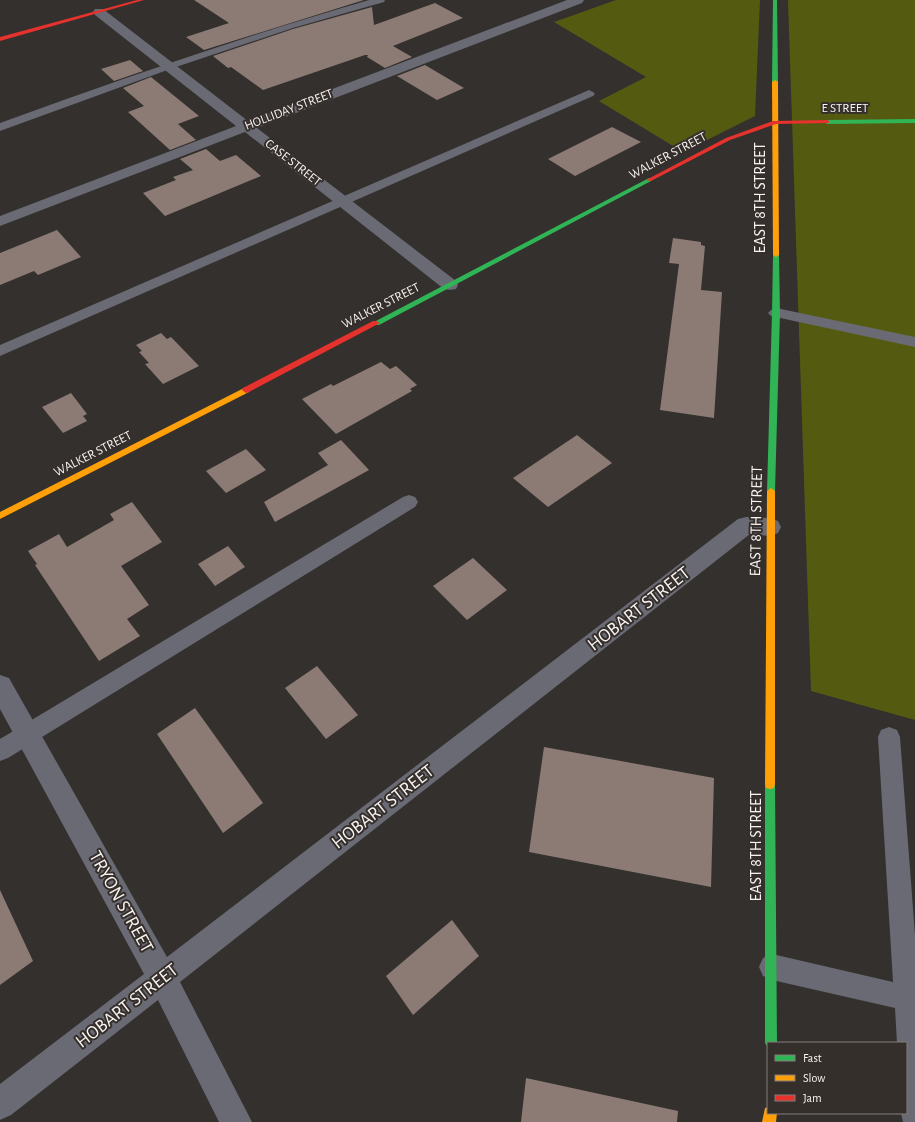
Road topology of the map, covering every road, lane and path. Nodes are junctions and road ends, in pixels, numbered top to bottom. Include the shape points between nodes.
1 (142, 0) edge
2 (380, 0) edge
3 (578, 0) edge
4 (775, 0) edge
5 (99, 12) junction
6 (0, 39) edge
7 (169, 66) junction
8 (589, 94) dead end
9 (915, 120) edge
10 (775, 122) junction
11 (246, 126) junction
12 (0, 127) edge
13 (342, 202) junction
14 (0, 221) edge
15 (450, 285) junction
16 (776, 313) junction
17 (915, 342) edge
18 (0, 350) edge
19 (409, 502) dead end
20 (0, 516) edge
21 (770, 527) junction
22 (0, 686) edge
23 (27, 734) junction
24 (888, 737) dead end
25 (0, 751) edge
26 (772, 967) junction
27 (163, 979) junction
28 (907, 998) junction
29 (771, 1042) edge
30 (0, 1104) edge
31 (915, 1117) edge
32 (236, 1122) edge

1 - 5 street
2 - 7 lane via 289,26
3 - 11 street, HOLLIDAY STREET
4 - 10 street, EAST 8TH STREET
5 - 6 street
5 - 7 street, CASE STREET
7 - 11 street, CASE STREET
7 - 12 lane
8 - 13 lane
9 - 10 street, E STREET
10 - 15 street, WALKER STREET via 728,139
10 - 16 street, EAST 8TH STREET
11 - 13 street, CASE STREET
11 - 14 street, HOLLIDAY STREET
13 - 15 street, CASE STREET
13 - 18 lane
15 - 20 street, WALKER STREET
16 - 17 lane
16 - 21 street, EAST 8TH STREET
19 - 23 lane
21 - 26 street, EAST 8TH STREET
21 - 27 street, HOBART STREET via 746,525
22 - 23 street, TRYON STREET
23 - 25 lane
23 - 27 street, TRYON STREET
24 - 28 lane
26 - 28 lane
26 - 29 street, EAST 8TH STREET
27 - 30 street, HOBART STREET
27 - 32 street, TRYON STREET
28 - 31 lane

